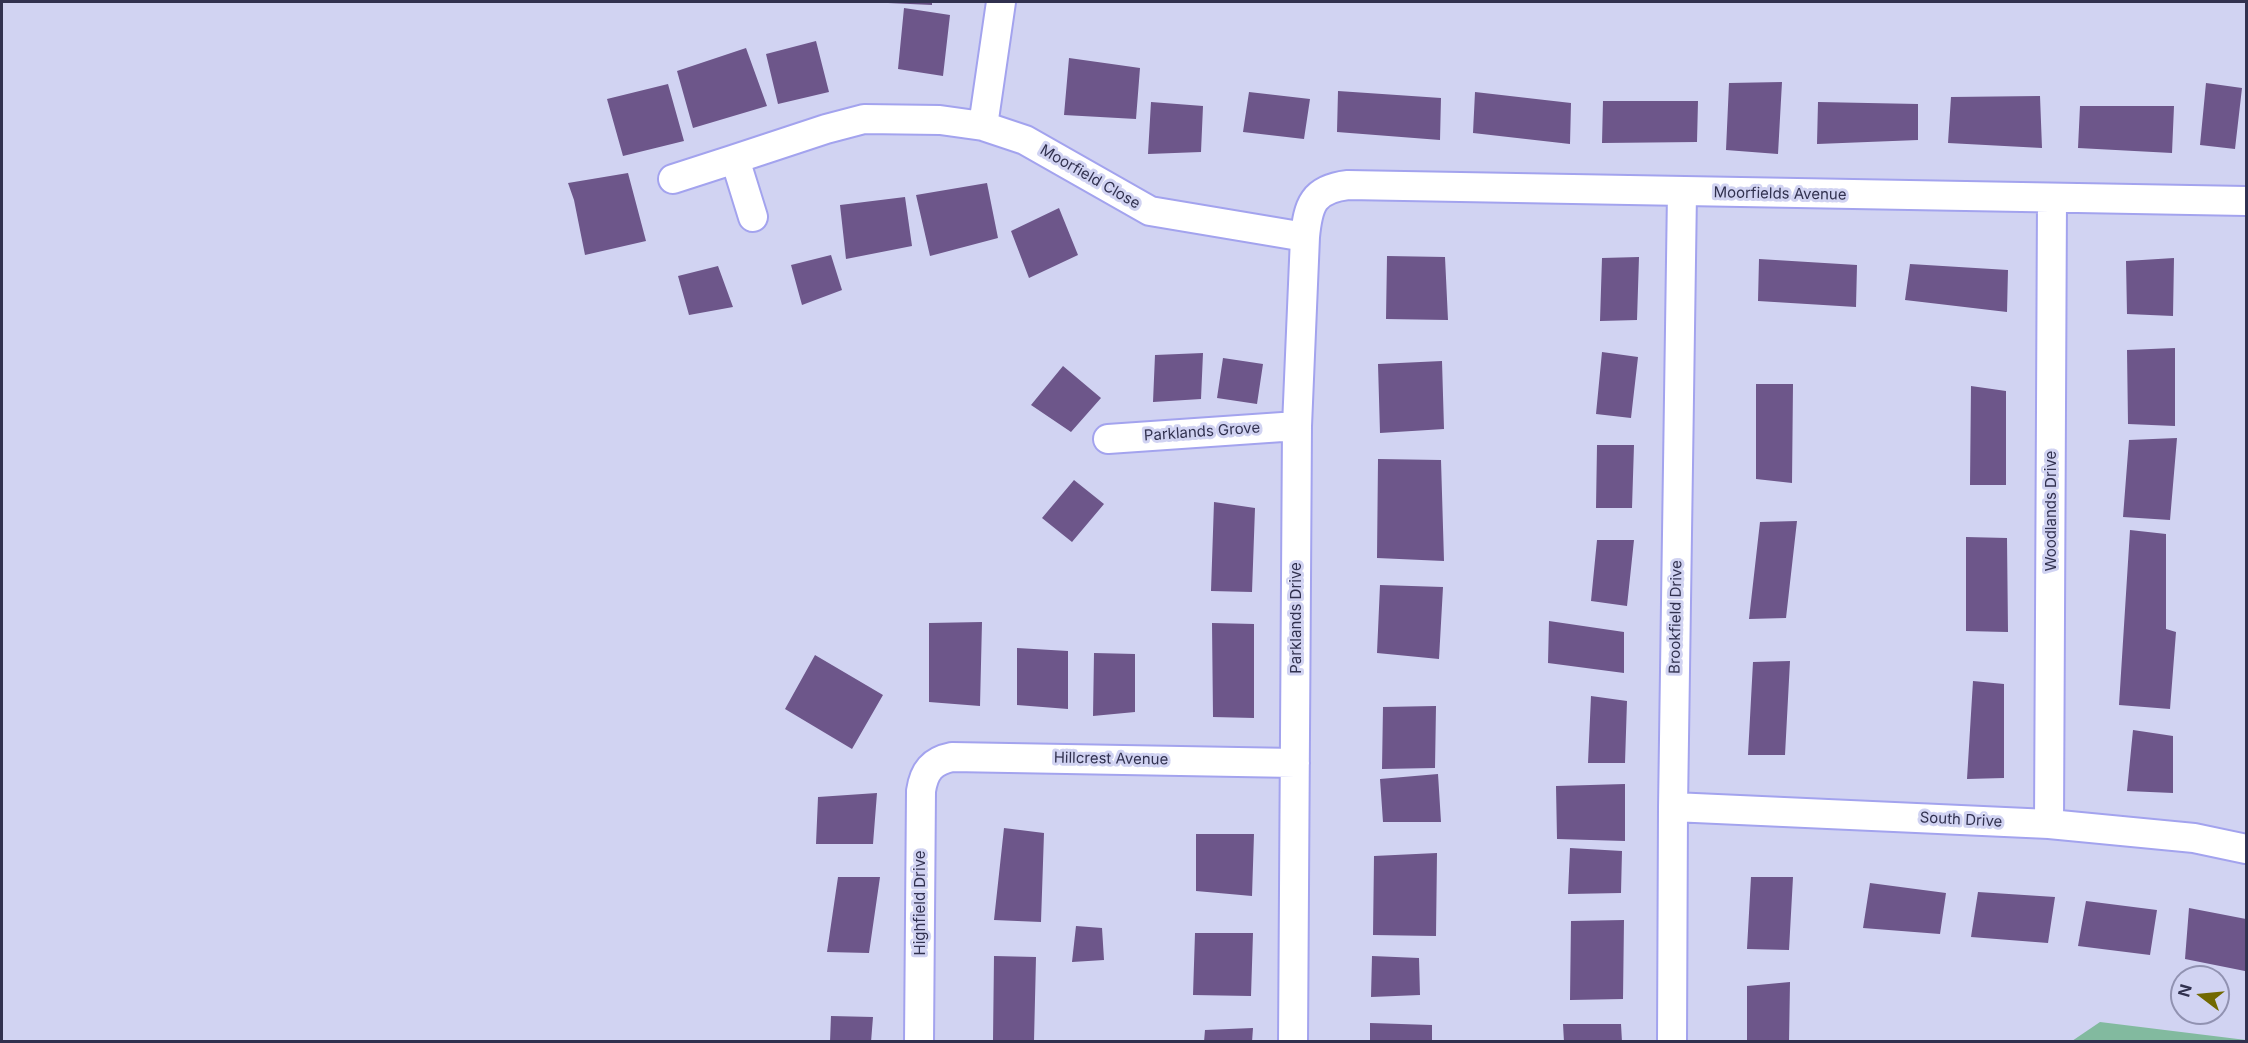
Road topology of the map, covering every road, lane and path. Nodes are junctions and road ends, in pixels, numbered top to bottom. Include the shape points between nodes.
1 (1001, 2) edge
2 (983, 126) junction
3 (735, 159) junction
4 (672, 179) dead end
5 (1682, 192) junction
6 (1316, 197) joint
7 (2052, 198) junction
8 (2247, 201) edge
9 (753, 217) dead end
10 (1305, 237) junction
11 (1297, 426) junction
12 (1108, 439) dead end
13 (1295, 763) junction
14 (930, 767) joint
15 (1673, 807) junction
16 (2049, 824) junction
17 (2247, 849) edge
18 (919, 1041) edge
19 (1293, 1041) edge
20 (1672, 1041) edge

1 - 2 street
2 - 3 street, Moorfield Close via 940,120 864,119
2 - 10 street, Moorfield Close via 1025,140 1150,211
3 - 4 street, Moorfield Close
3 - 9 street
5 - 6 street, Moorfields Avenue via 1348,185 1335,186
5 - 7 street, Moorfields Avenue
5 - 15 street, Brookfield Drive
6 - 10 street, Parklands Drive via 1307,216
7 - 8 street, Moorfields Avenue
7 - 16 street, Woodlands Drive
10 - 11 street, Parklands Drive
11 - 12 street, Parklands Grove
11 - 13 street, Parklands Drive
13 - 14 street, Hillcrest Avenue via 952,757 940,759
13 - 19 street, Parklands Drive
14 - 18 street, Highfield Drive via 921,791
15 - 16 street, South Drive
15 - 20 street, Brookfield Drive
16 - 17 street, South Drive via 2194,838

